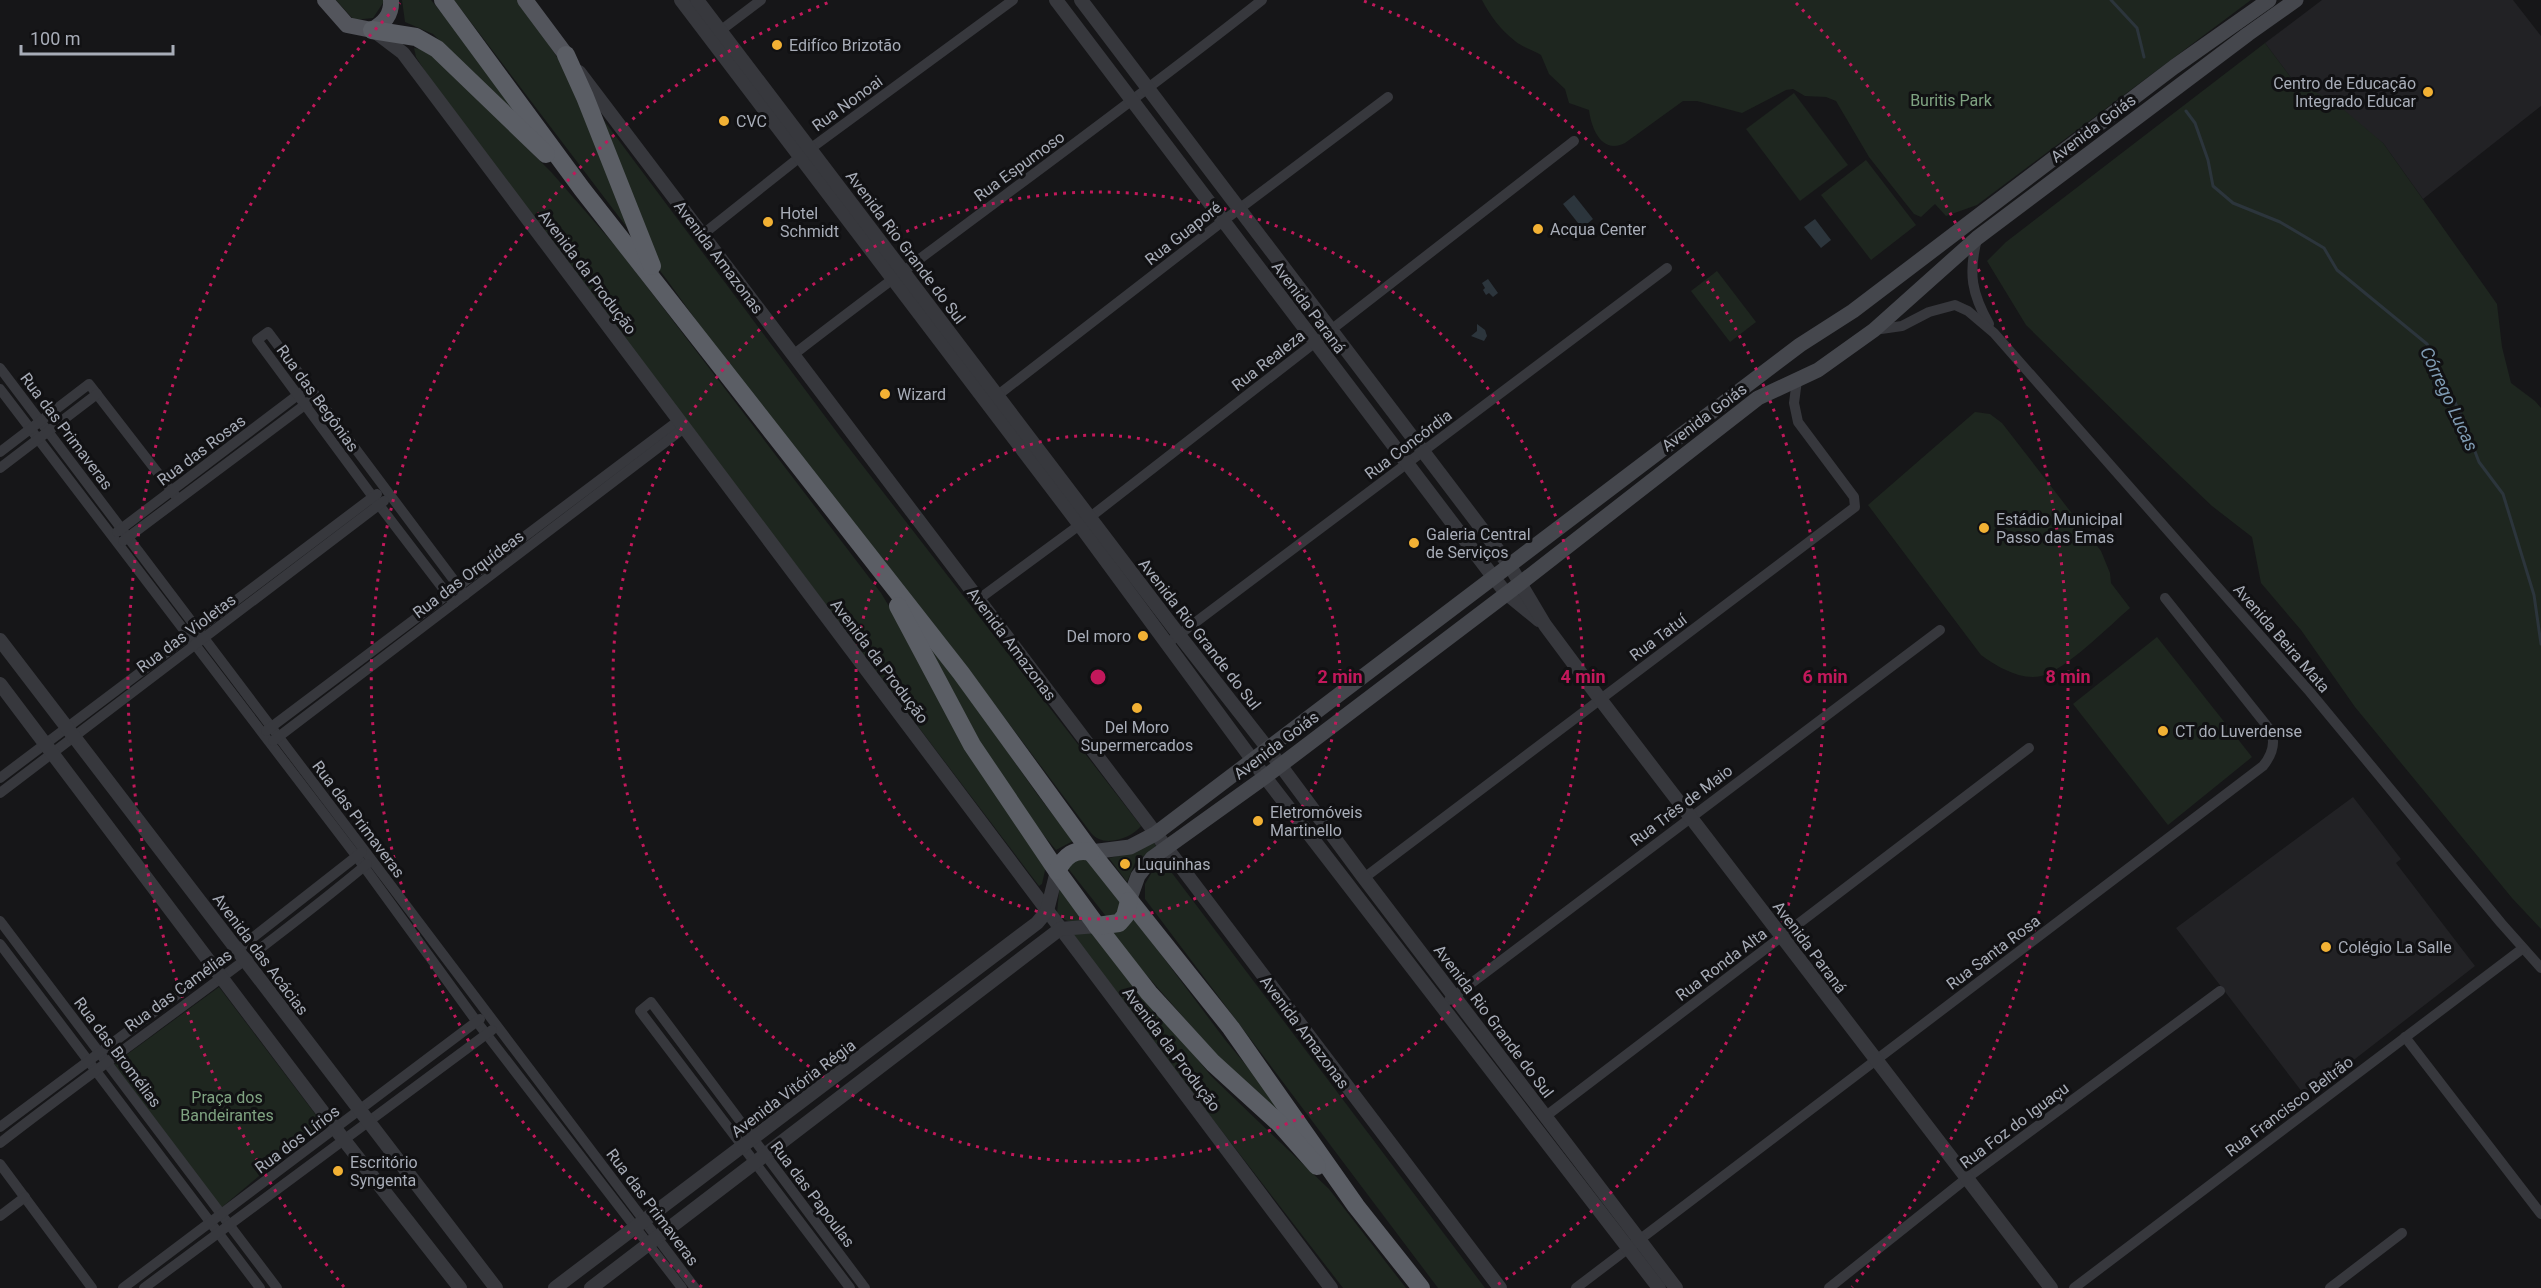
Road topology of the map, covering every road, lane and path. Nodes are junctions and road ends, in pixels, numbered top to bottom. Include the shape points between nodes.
1 (325, 0) edge
2 (443, 0) edge
3 (525, 0) edge
4 (681, 0) edge
5 (697, 0) edge
6 (761, 0) edge
7 (1013, 0) edge
8 (1056, 0) edge
9 (1080, 0) edge
10 (1262, 0) edge
11 (2269, 0) edge
12 (2296, 0) edge
13 (391, 3) edge
14 (372, 30) junction
15 (720, 31) junction
16 (399, 34) junction
17 (403, 53) junction
18 (566, 55) junction
19 (1149, 90) junction
20 (1388, 97) dead end
21 (1132, 101) junction
22 (1574, 141) dead end
23 (805, 153) junction
24 (582, 189) junction
25 (1240, 208) junction
26 (1223, 221) junction
27 (702, 235) junction
28 (1977, 238) junction
29 (1667, 268) dead end
30 (898, 274) junction
31 (659, 285) junction
32 (1853, 312) junction
33 (1332, 331) junction
34 (1870, 333) junction
35 (1994, 333) junction
36 (1315, 342) junction
37 (793, 355) junction
38 (1788, 355) junction
39 (0, 368) edge
40 (1797, 380) junction
41 (308, 387) junction
42 (0, 389) edge
43 (97, 394) junction
44 (297, 395) junction
45 (998, 395) junction
46 (315, 397) junction
47 (304, 405) junction
48 (40, 421) junction
49 (681, 424) junction
50 (30, 429) junction
51 (48, 431) junction
52 (38, 440) junction
53 (1423, 451) junction
54 (0, 452) edge
55 (1407, 464) junction
56 (0, 468) edge
57 (387, 493) junction
58 (175, 495) junction
59 (376, 501) junction
60 (1084, 521) junction
61 (125, 533) junction
62 (115, 541) junction
63 (876, 565) junction
64 (1510, 566) junction
65 (1494, 578) junction
66 (1522, 582) junction
67 (462, 591) junction
68 (1506, 593) junction
69 (2165, 598) dead end
70 (451, 599) junction
71 (979, 599) junction
72 (1545, 625) junction
73 (1940, 630) dead end
74 (196, 638) junction
75 (1173, 639) junction
76 (0, 640) edge
77 (0, 684) edge
78 (1600, 699) junction
79 (267, 731) junction
80 (70, 733) junction
81 (274, 740) junction
82 (2029, 748) dead end
83 (49, 749) junction
84 (1269, 750) junction
85 (1255, 761) junction
86 (1280, 765) junction
87 (1265, 777) junction
88 (0, 778) edge
89 (0, 793) edge
90 (1690, 817) junction
91 (1155, 834) junction
92 (1166, 848) junction
93 (1091, 852) junction
94 (361, 854) junction
95 (368, 864) junction
96 (1057, 871) junction
97 (1364, 878) junction
98 (1129, 901) junction
99 (1047, 911) junction
100 (0, 921) edge
101 (1097, 926) junction
102 (1060, 929) junction
103 (1781, 937) junction
104 (0, 944) edge
105 (2522, 949) junction
106 (241, 955) junction
107 (2541, 968) edge
108 (218, 972) junction
109 (2220, 991) dead end
110 (1455, 997) junction
111 (1442, 1006) junction
112 (488, 1013) junction
113 (477, 1022) junction
114 (497, 1026) junction
115 (486, 1034) junction
116 (2405, 1037) junction
117 (103, 1056) junction
118 (1875, 1060) junction
119 (92, 1065) junction
120 (359, 1111) junction
121 (1546, 1116) junction
122 (368, 1122) junction
123 (0, 1127) edge
124 (336, 1128) junction
125 (344, 1140) junction
126 (0, 1143) edge
127 (748, 1143) junction
128 (760, 1158) junction
129 (0, 1164) edge
130 (1967, 1178) junction
131 (25, 1197) junction
132 (1356, 1206) junction
133 (2541, 1214) edge
134 (220, 1215) junction
135 (0, 1216) edge
136 (210, 1222) junction
137 (229, 1225) junction
138 (641, 1225) junction
139 (218, 1233) junction
140 (2402, 1233) dead end
141 (653, 1240) junction
142 (1634, 1244) junction
143 (92, 1288) edge
144 (123, 1288) edge
145 (144, 1288) edge
146 (260, 1288) edge
147 (277, 1288) edge
148 (460, 1288) edge
149 (496, 1288) edge
150 (555, 1288) edge
151 (591, 1288) edge
152 (682, 1288) edge
153 (695, 1288) edge
154 (850, 1288) edge
155 (865, 1288) edge
156 (1331, 1288) edge
157 (1420, 1288) edge
158 (1500, 1288) edge
159 (1576, 1288) edge
160 (1659, 1288) edge
161 (1676, 1288) edge
162 (1829, 1288) edge
163 (2051, 1288) edge
164 (2074, 1288) edge
165 (2330, 1288) edge

1 - 14 main road via 347,25
2 - 24 highway
3 - 18 main road, Avenida Amazonas
4 - 23 street, Avenida Rio Grande do Sul
5 - 15 street, Avenida Rio Grande do Sul
6 - 15 street
7 - 23 street, Rua Nonoai
8 - 21 street, Avenida Paraná
9 - 19 street, Avenida Paraná
10 - 19 street, Rua Espumoso
11 - 32 main road, Avenida Goiás via 2174,67
12 - 28 main road, Avenida Goiás
13 - 14 main road via 385,21
13 - 16 street, Avenida da Produção
14 - 16 highway
14 - 17 street, Avenida da Produção
15 - 23 street, Avenida Rio Grande do Sul
16 - 17 street, Avenida da Produção
16 - 24 highway via 422,39 437,49
17 - 49 street, Avenida da Produção
18 - 27 street, Avenida Amazonas
18 - 31 highway
19 - 21 street, Rua Espumoso
19 - 25 street, Avenida Paraná
20 - 25 street, Rua Guaporé
21 - 26 street, Avenida Paraná
21 - 30 street, Rua Espumoso
22 - 33 street, Rua Realeza
23 - 27 street, Rua Nonoai
23 - 30 street, Avenida Rio Grande do Sul
24 - 31 highway
25 - 26 street, Rua Guaporé
25 - 33 street, Avenida Paraná
26 - 36 street, Avenida Paraná
26 - 45 street, Rua Guaporé
27 - 37 street, Avenida Amazonas
28 - 34 main road, Avenida Goiás
28 - 35 street, Avenida Beira Mata via 1972,281 1975,297
29 - 53 street, Rua Concórdia
30 - 37 street, Rua Espumoso
30 - 45 street, Avenida Rio Grande do Sul
30 - 60 street, Avenida Rio Grande do Sul
31 - 63 highway
32 - 34 main road
32 - 38 main road, Avenida Goiás
33 - 36 street, Rua Realeza
33 - 53 street, Avenida Paraná
34 - 35 street, Avenida Beira Mata via 1902,326 1954,305 1968,311
34 - 40 main road, Avenida Goiás
35 - 105 street, Avenida Beira Mata via 2310,692
36 - 55 street, Avenida Paraná
36 - 60 street, Rua Realeza
37 - 71 street, Avenida Amazonas
38 - 40 main road
38 - 64 main road, Avenida Goiás
39 - 48 street, Rua das Primaveras
40 - 66 main road, Avenida Goiás via 1758,398
40 - 78 street, Rua Tatuí via 1794,403 1798,422 1854,497 1855,507
41 - 44 street, Rua das Rosas
41 - 44 street, Rua das Begônias via 268,332 257,340
41 - 46 street, Rua das Begônias
42 - 50 street, Rua das Primaveras
43 - 48 street via 89,384
43 - 51 street
43 - 58 street
44 - 47 street, Rua das Begônias
44 - 58 street, Rua das Rosas
45 - 60 street, Avenida Rio Grande do Sul
46 - 47 street, Rua das Rosas
46 - 57 street, Rua das Begônias
47 - 58 street, Rua das Rosas
47 - 59 street, Rua das Begônias
48 - 50 street
48 - 51 street, Rua das Primaveras
49 - 67 street, Rua das Orquídeas
49 - 99 street, Avenida da Produção
50 - 52 street, Rua das Primaveras
50 - 54 street
51 - 52 street
51 - 61 street, Rua das Primaveras
52 - 56 street
52 - 62 street, Rua das Primaveras
53 - 55 street, Rua Concórdia
53 - 64 street, Avenida Paraná
55 - 65 street, Avenida Paraná
55 - 75 street, Rua Concórdia
57 - 59 street, Rua das Violetas
57 - 67 street, Rua das Begônias
58 - 61 street, Rua das Rosas
59 - 70 street, Rua das Begônias
59 - 74 street, Rua das Violetas
60 - 71 street, Rua Realeza
60 - 75 street, Avenida Rio Grande do Sul
61 - 62 street, Rua das Rosas
61 - 74 street, Rua das Primaveras
62 - 74 street, Rua das Primaveras
63 - 93 highway via 962,673
63 - 96 highway via 972,745
64 - 65 main road, Avenida Goiás
64 - 66 street, Avenida Paraná
65 - 68 street, Avenida Paraná
65 - 84 main road, Avenida Goiás
66 - 68 main road, Avenida Goiás
66 - 72 street, Avenida Paraná
67 - 70 street, Rua das Orquídeas
68 - 72 street, Avenida Paraná
68 - 86 main road, Avenida Goiás
69 - 118 street, Rua Santa Rosa via 2271,730 2274,744 2269,759
70 - 79 street, Rua das Orquídeas
70 - 81 street, Rua das Orquídeas
71 - 91 street, Avenida Amazonas
72 - 78 street, Avenida Paraná
73 - 90 street, Rua Três de Maio
74 - 79 street, Rua das Primaveras
74 - 80 street, Rua das Violetas
75 - 84 street, Avenida Rio Grande do Sul
75 - 85 street, Avenida Rio Grande do Sul
76 - 80 street, Avenida das Acácias
77 - 83 street
78 - 90 street, Avenida Paraná
78 - 97 street, Rua Tatuí
79 - 81 street, Rua das Primaveras
80 - 83 street, Rua das Violetas
80 - 106 street, Avenida das Acácias
81 - 94 street, Rua das Primaveras
82 - 103 street, Rua Ronda Alta
83 - 88 street, Rua das Violetas
83 - 89 street, Rua das Violetas
83 - 108 street
84 - 85 main road, Avenida Goiás
84 - 86 street, Avenida Rio Grande do Sul
85 - 87 street, Avenida Rio Grande do Sul
85 - 91 main road, Avenida Goiás
86 - 87 main road, Avenida Goiás
86 - 97 street, Avenida Rio Grande do Sul
87 - 92 main road, Avenida Goiás
87 - 111 street, Avenida Rio Grande do Sul
90 - 103 street, Avenida Paraná
90 - 110 street, Rua Três de Maio
91 - 92 street, Avenida Amazonas
91 - 93 main road, Avenida Goiás via 1130,847
92 - 98 main road, Avenida Goiás via 1138,876
92 - 158 street, Avenida Amazonas
93 - 96 highway via 1071,853
93 - 98 highway
94 - 95 street, Rua das Primaveras
94 - 106 street, Rua das Camélias
95 - 106 street, Rua das Camélias
95 - 112 street, Rua das Primaveras
95 - 113 street, Rua das Primaveras
96 - 99 street
96 - 101 highway
97 - 110 street, Avenida Rio Grande do Sul
98 - 101 highway via 1119,923
98 - 132 highway via 1232,1028
99 - 102 street, Avenida da Produção
99 - 127 street, Avenida Vitória Régia via 1026,932
100 - 117 street, Rua das Bromélias
101 - 102 street
101 - 132 highway via 1197,1046 1280,1124
102 - 128 street
102 - 156 street, Avenida da Produção
103 - 118 street, Avenida Paraná
103 - 121 street, Rua Ronda Alta
104 - 119 street, Rua das Bromélias
105 - 107 street, Avenida Beira Mata
105 - 116 street, Rua Francisco Beltrão
106 - 108 street, Rua das Camélias
106 - 120 street, Avenida das Acácias
108 - 117 street, Rua das Camélias
108 - 124 street
109 - 130 street, Rua Foz do Iguaçu
110 - 111 street, Rua Três de Maio
110 - 121 street, Avenida Rio Grande do Sul
111 - 142 street, Avenida Rio Grande do Sul
112 - 113 street, Rua dos Lírios
112 - 114 street, Rua das Primaveras
113 - 115 street, Rua das Primaveras
113 - 120 street, Rua dos Lírios
114 - 115 street, Rua dos Lírios
114 - 138 street, Rua das Primaveras
115 - 122 street, Rua dos Lírios
115 - 138 street, Rua das Primaveras
116 - 133 street
116 - 164 street, Rua Francisco Beltrão
117 - 119 street, Rua das Camélias
117 - 134 street, Rua das Bromélias
118 - 130 street, Avenida Paraná
118 - 142 street, Rua Santa Rosa
119 - 123 street, Rua das Camélias
119 - 126 street, Rua das Camélias
119 - 136 street, Rua das Bromélias
120 - 122 street, Avenida das Acácias
120 - 124 street, Rua dos Lírios
121 - 142 street, Avenida Rio Grande do Sul
122 - 125 street, Rua dos Lírios
122 - 149 street, Avenida das Acácias
124 - 125 street
124 - 134 street, Rua dos Lírios
125 - 137 street, Rua dos Lírios
125 - 148 street
127 - 127 street, Rua das Papoulas via 651,1002 640,1011
127 - 128 street, Rua das Papoulas
127 - 138 street, Avenida Vitória Régia
128 - 141 street
128 - 154 street, Rua das Papoulas
128 - 155 street, Rua das Papoulas
129 - 131 street
130 - 162 street, Rua Foz do Iguaçu
130 - 163 street, Avenida Paraná
131 - 135 street
131 - 143 street
132 - 157 highway
134 - 136 street, Rua dos Lírios
134 - 137 street, Rua das Bromélias
136 - 139 street, Rua das Bromélias
136 - 144 street, Rua dos Lírios
137 - 139 street, Rua dos Lírios
137 - 147 street, Rua das Bromélias
138 - 141 street, Rua das Primaveras
138 - 150 street, Avenida Vitória Régia
139 - 145 street, Rua dos Lírios
139 - 146 street, Rua das Bromélias
140 - 165 street
141 - 151 street
141 - 152 street, Rua das Primaveras
141 - 153 street, Rua das Primaveras
142 - 159 street, Rua Santa Rosa
142 - 160 street, Avenida Rio Grande do Sul
142 - 161 street, Avenida Rio Grande do Sul

